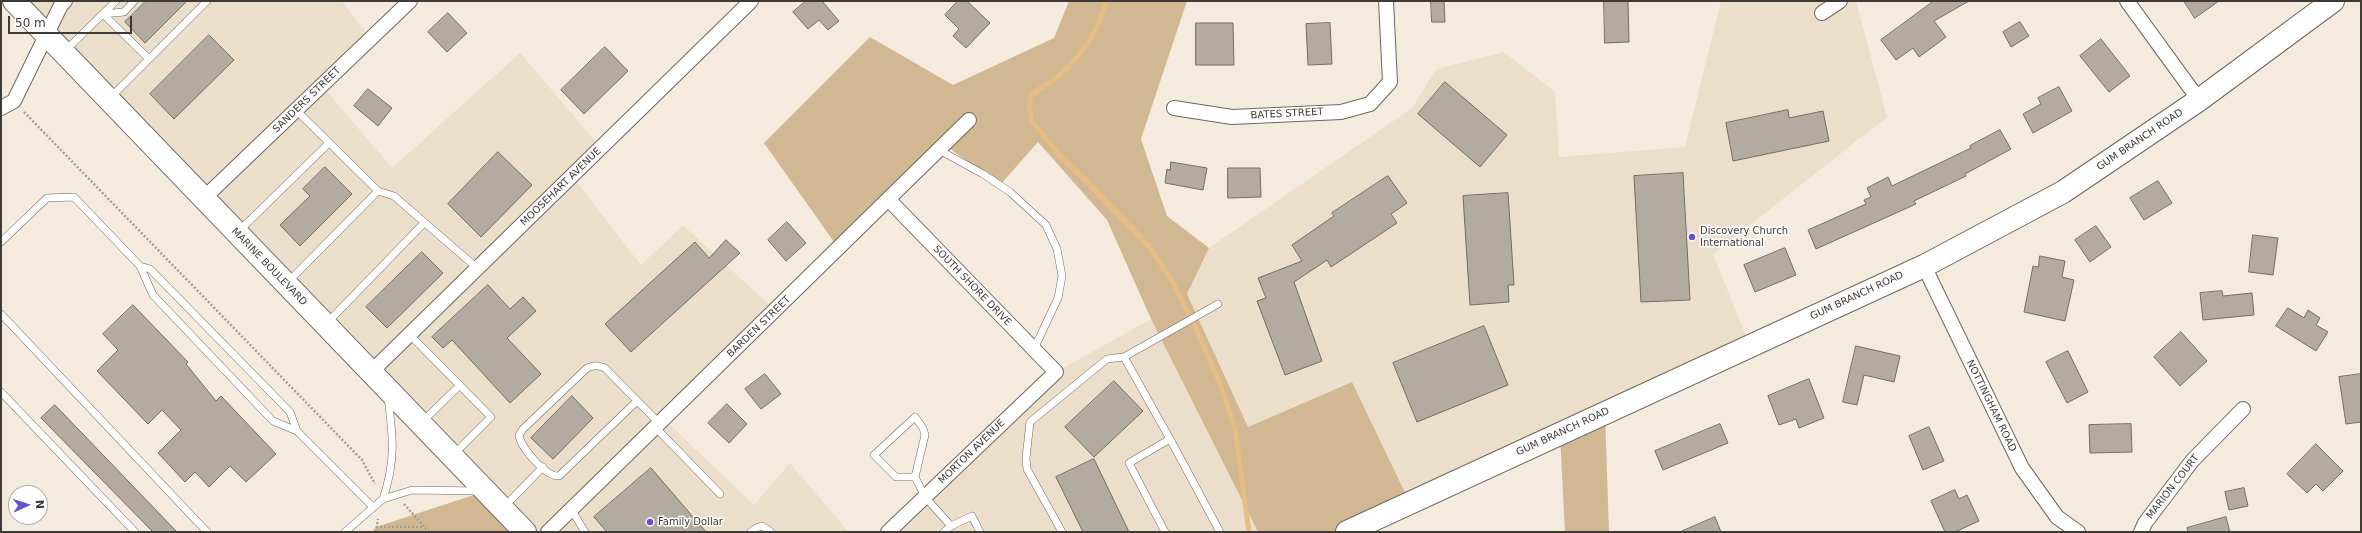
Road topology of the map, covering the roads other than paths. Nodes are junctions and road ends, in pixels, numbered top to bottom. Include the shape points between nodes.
1 (14, 1) edge
2 (65, 1) edge
3 (116, 1) edge
4 (134, 1) edge
5 (206, 1) edge
6 (410, 1) edge
7 (751, 1) edge
8 (1386, 1) edge
9 (1840, 1) edge
10 (2127, 1) edge
11 (2333, 1) edge
12 (1822, 13) dead end
13 (103, 14) junction
14 (46, 34) junction
15 (64, 52) junction
16 (149, 59) junction
17 (109, 100) junction
18 (2199, 100) junction
19 (1, 108) edge
20 (1174, 108) dead end
21 (296, 110) junction
22 (969, 120) dead end
23 (329, 143) junction
24 (939, 150) junction
25 (378, 191) junction
26 (203, 199) junction
27 (889, 200) junction
28 (424, 223) junction
29 (237, 234) junction
30 (1, 242) edge
31 (140, 266) junction
32 (1924, 266) junction
33 (477, 268) junction
34 (286, 284) junction
35 (1218, 304) dead end
36 (1, 314) edge
37 (325, 324) junction
38 (409, 334) junction
39 (1034, 349) junction
40 (1124, 357) junction
41 (371, 372) junction
42 (1056, 372) joint
43 (460, 385) junction
44 (387, 389) junction
45 (1, 392) edge
46 (637, 401) junction
47 (2243, 409) dead end
48 (420, 424) junction
49 (658, 426) junction
50 (297, 432) junction
51 (1170, 439) junction
52 (452, 456) junction
53 (543, 467) junction
54 (915, 477) junction
55 (486, 491) junction
56 (720, 494) dead end
57 (925, 497) junction
58 (383, 499) junction
59 (374, 507) junction
60 (502, 509) junction
61 (571, 509) junction
62 (951, 526) junction
63 (135, 532) edge
64 (207, 532) edge
65 (345, 532) edge
66 (525, 532) edge
67 (548, 532) edge
68 (585, 532) edge
69 (751, 532) edge
70 (771, 532) edge
71 (888, 532) edge
72 (944, 532) edge
73 (980, 532) edge
74 (1062, 532) edge
75 (1165, 532) edge
76 (1220, 532) edge
77 (1347, 532) edge
78 (2078, 532) edge
79 (2141, 532) edge

1 - 14 main road, MARINE BOULEVARD
2 - 14 street
3 - 13 lane
4 - 13 lane via 124,12
5 - 16 lane
6 - 21 street, SANDERS STREET
7 - 33 street, MOOSEHART AVENUE
8 - 20 street, BATES STREET via 1390,82 1370,104 1341,112 1232,117
9 - 12 street
10 - 18 street
11 - 18 main road, GUM BRANCH ROAD
13 - 15 lane
13 - 16 lane
14 - 15 main road, MARINE BOULEVARD
14 - 19 street via 14,101
15 - 17 main road, MARINE BOULEVARD
16 - 17 lane
17 - 26 main road, MARINE BOULEVARD
18 - 32 main road, GUM BRANCH ROAD via 2062,192
21 - 23 lane
21 - 26 street, SANDERS STREET
22 - 24 street, BARDEN STREET
23 - 25 lane
23 - 29 lane
24 - 27 street, BARDEN STREET
24 - 39 lane via 1005,189 1046,225 1057,250 1062,276 1058,298
25 - 28 lane via 394,196
25 - 34 lane
26 - 29 main road, MARINE BOULEVARD
27 - 39 street, SOUTH SHORE DRIVE
27 - 49 street, BARDEN STREET
28 - 33 lane
28 - 37 lane
29 - 34 main road, MARINE BOULEVARD
30 - 31 lane via 47,198 74,197
31 - 50 lane via 150,269 290,412
31 - 50 lane via 154,295 273,421
32 - 77 main road, GUM BRANCH ROAD
32 - 78 street, NOTTINGHAM ROAD via 2022,468 2057,517
33 - 38 street, MOOSEHART AVENUE
34 - 37 main road, MARINE BOULEVARD
35 - 40 lane
36 - 64 lane
37 - 41 main road, MARINE BOULEVARD
38 - 41 street, MOOSEHART AVENUE
38 - 43 lane
39 - 42 street, SOUTH SHORE DRIVE
40 - 51 lane
40 - 74 lane via 1106,359 1030,422 1027,469
41 - 44 main road, MARINE BOULEVARD
42 - 57 street, MORTON AVENUE
43 - 48 lane
43 - 52 lane via 491,417
44 - 48 main road, MARINE BOULEVARD
44 - 58 lane via 394,440 392,470
45 - 63 lane
46 - 49 lane
46 - 53 lane via 563,474 554,476
46 - 53 lane via 605,368 599,365 587,368 519,435 522,447
47 - 79 street, MARION COURT via 2192,461 2145,523
48 - 52 main road, MARINE BOULEVARD
49 - 56 lane
49 - 61 street, BARDEN STREET
50 - 59 lane
51 - 75 lane via 1129,463
51 - 76 lane
52 - 55 main road, MARINE BOULEVARD
53 - 60 lane
54 - 54 lane via 925,435 915,417 874,455 896,477
54 - 57 lane
55 - 58 lane via 412,490
55 - 60 main road, MARINE BOULEVARD
57 - 62 lane
57 - 71 street, MORTON AVENUE
58 - 59 lane
59 - 65 lane
60 - 66 main road, MARINE BOULEVARD
61 - 67 street, BARDEN STREET
61 - 68 lane
62 - 72 lane
62 - 73 lane via 972,516
69 - 70 lane via 762,526

